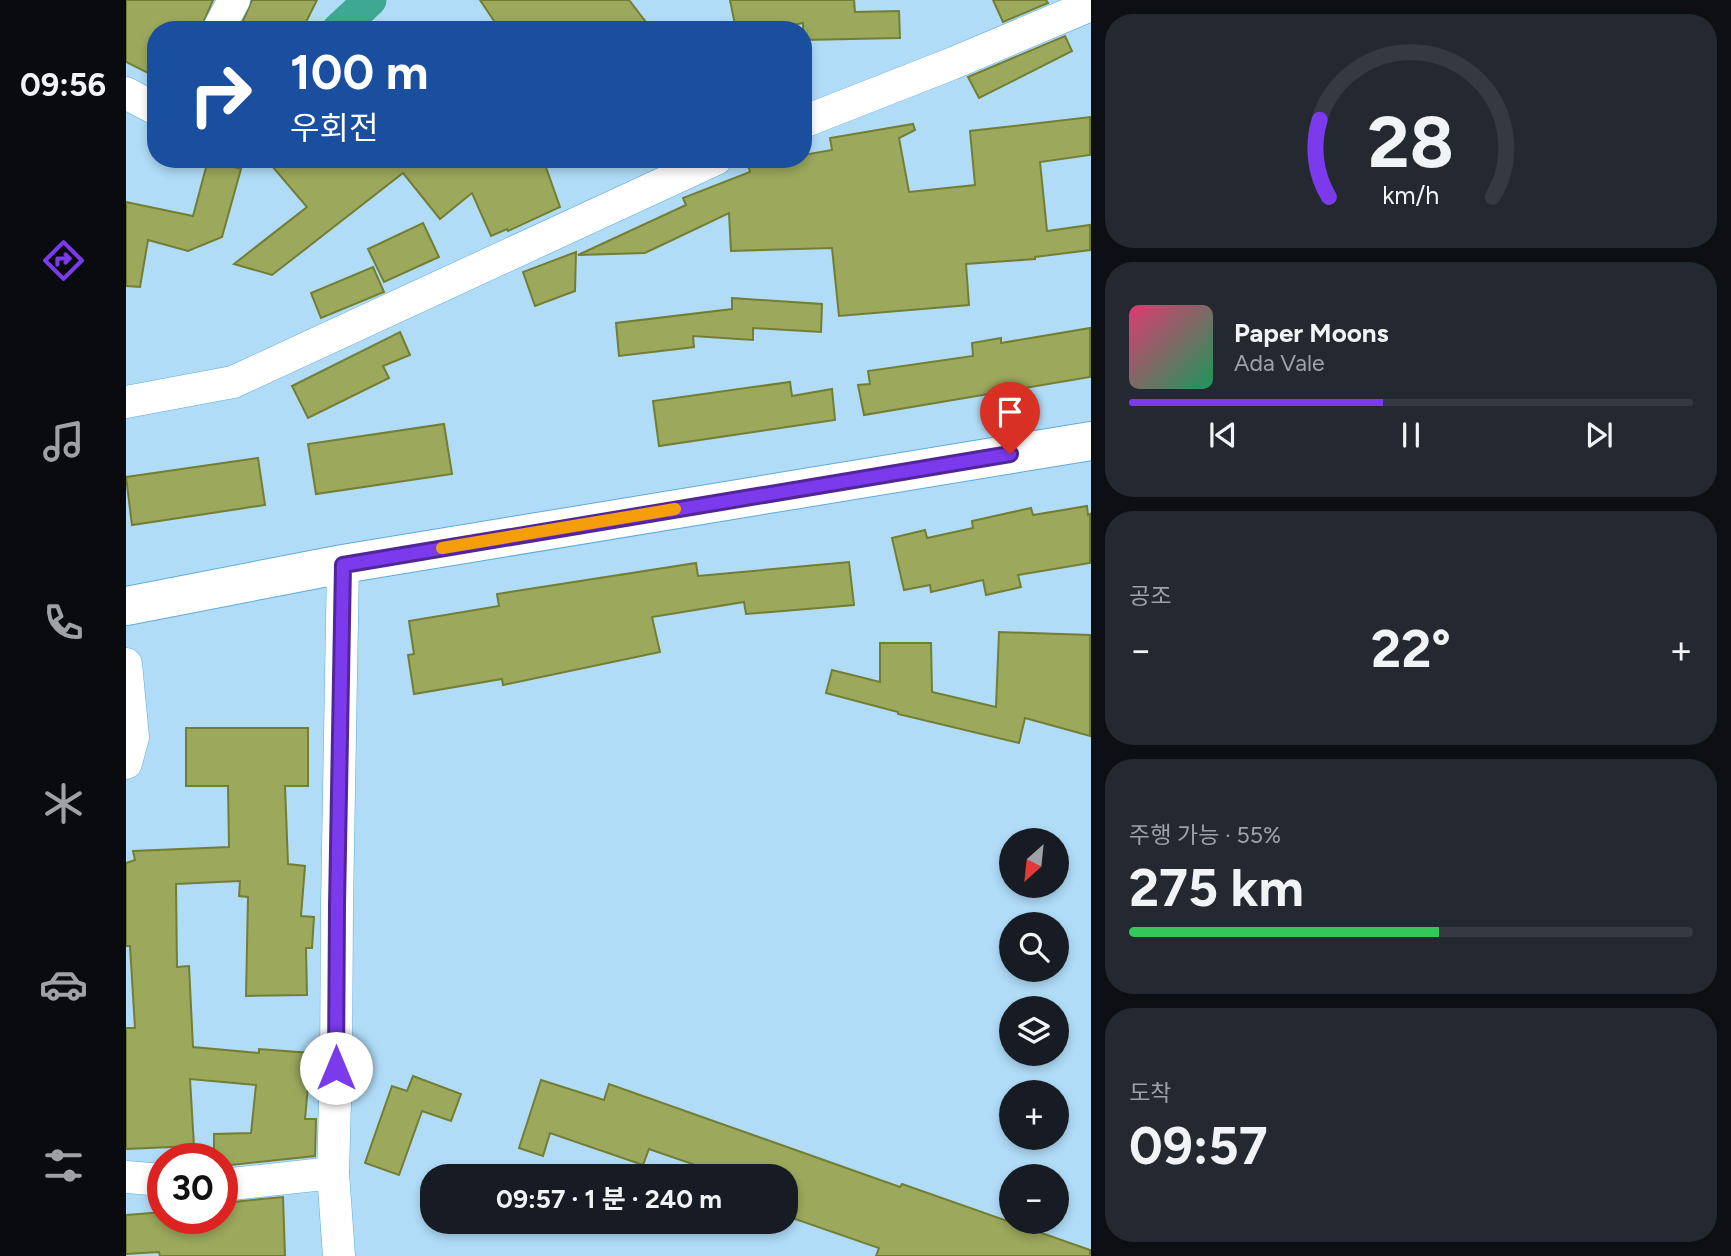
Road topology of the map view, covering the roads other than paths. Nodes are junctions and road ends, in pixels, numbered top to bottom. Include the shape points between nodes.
1 (234, 0) edge
2 (1090, 5) edge
3 (223, 21) edge
4 (126, 93) edge
5 (147, 104) edge
6 (812, 118) edge
7 (697, 168) edge
8 (126, 402) edge
9 (1090, 440) edge
10 (343, 565) junction
11 (126, 606) edge
12 (126, 664) edge
13 (126, 763) edge
14 (333, 1173) junction
15 (126, 1177) edge
16 (147, 1179) edge
17 (238, 1183) edge
18 (339, 1256) edge

1 - 3 street
2 - 6 street
4 - 5 street
7 - 8 street via 233,382
9 - 10 main road
10 - 11 main road
10 - 14 street
12 - 13 street via 133,737
14 - 17 street
14 - 18 street
15 - 16 street

